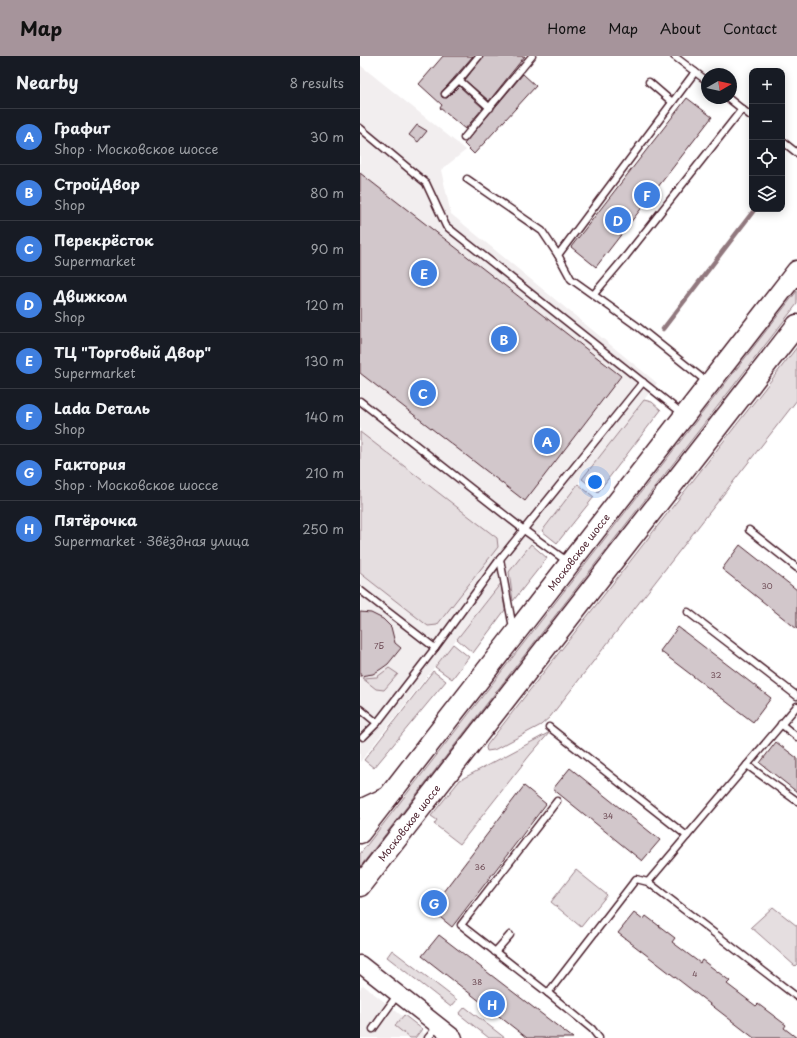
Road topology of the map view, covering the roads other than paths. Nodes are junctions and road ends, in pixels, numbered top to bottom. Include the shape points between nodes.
1 (479, 56) edge
2 (532, 56) edge
3 (674, 56) edge
4 (695, 72) junction
5 (701, 76) edge
6 (459, 80) junction
7 (648, 82) dead end
8 (445, 94) dead end
9 (671, 101) junction
10 (736, 104) edge
11 (490, 108) junction
12 (742, 109) junction
13 (749, 115) edge
14 (360, 128) edge
15 (464, 138) dead end
16 (785, 143) edge
17 (797, 153) edge
18 (467, 179) dead end
19 (558, 255) junction
20 (797, 270) edge
21 (594, 294) junction
22 (797, 325) edge
23 (643, 382) junction
24 (709, 382) junction
25 (360, 401) edge
26 (684, 416) junction
27 (524, 530) junction
28 (749, 530) dead end
29 (500, 559) junction
30 (569, 563) junction
31 (797, 568) edge
32 (360, 590) edge
33 (688, 612) dead end
34 (514, 634) junction
35 (435, 648) junction
36 (797, 696) edge
37 (797, 706) edge
38 (360, 709) edge
39 (377, 723) junction
40 (781, 724) junction
41 (549, 727) dead end
42 (362, 737) dead end
43 (797, 738) edge
44 (747, 765) junction
45 (390, 794) junction
46 (557, 801) dead end
47 (797, 801) edge
48 (360, 809) edge
49 (360, 833) edge
50 (687, 836) junction
51 (648, 882) junction
52 (360, 886) edge
53 (510, 935) dead end
54 (495, 952) junction
55 (360, 964) edge
56 (548, 993) junction
57 (398, 994) junction
58 (797, 997) edge
59 (438, 1025) junction
60 (373, 1030) dead end
61 (428, 1038) edge
62 (454, 1038) edge
63 (599, 1038) edge

1 - 6 lane
2 - 11 lane
3 - 4 lane
4 - 5 lane
4 - 9 lane
6 - 8 lane
6 - 11 lane
7 - 9 lane
9 - 19 lane
10 - 12 lane
11 - 15 lane
12 - 13 lane
12 - 21 lane
14 - 23 lane via 426,183 446,226
16 - 17 lane
18 - 19 lane via 542,232
19 - 21 lane via 572,279
20 - 24 main road, Московское шоссе
21 - 24 lane
22 - 52 main road, Московское шоссе
23 - 26 lane
23 - 27 lane
24 - 26 main road, Московское шоссе
25 - 27 lane
26 - 30 main road, Московское шоссе
27 - 29 lane
27 - 30 lane
28 - 31 lane
29 - 34 lane
29 - 35 lane
30 - 34 main road, Московское шоссе
32 - 35 lane
33 - 36 lane
34 - 45 main road, Московское шоссе
35 - 39 lane
37 - 40 lane
38 - 39 lane
39 - 42 lane
40 - 43 lane
40 - 44 lane
41 - 50 lane
44 - 47 lane
44 - 50 lane
45 - 48 main road
45 - 49 main road, Московское шоссе
46 - 54 lane via 460,925
50 - 51 lane
51 - 56 lane via 636,879
51 - 58 lane
53 - 54 lane
54 - 56 lane
55 - 57 street
56 - 63 lane via 592,1029
57 - 59 street
57 - 60 lane
59 - 61 lane
59 - 62 street

